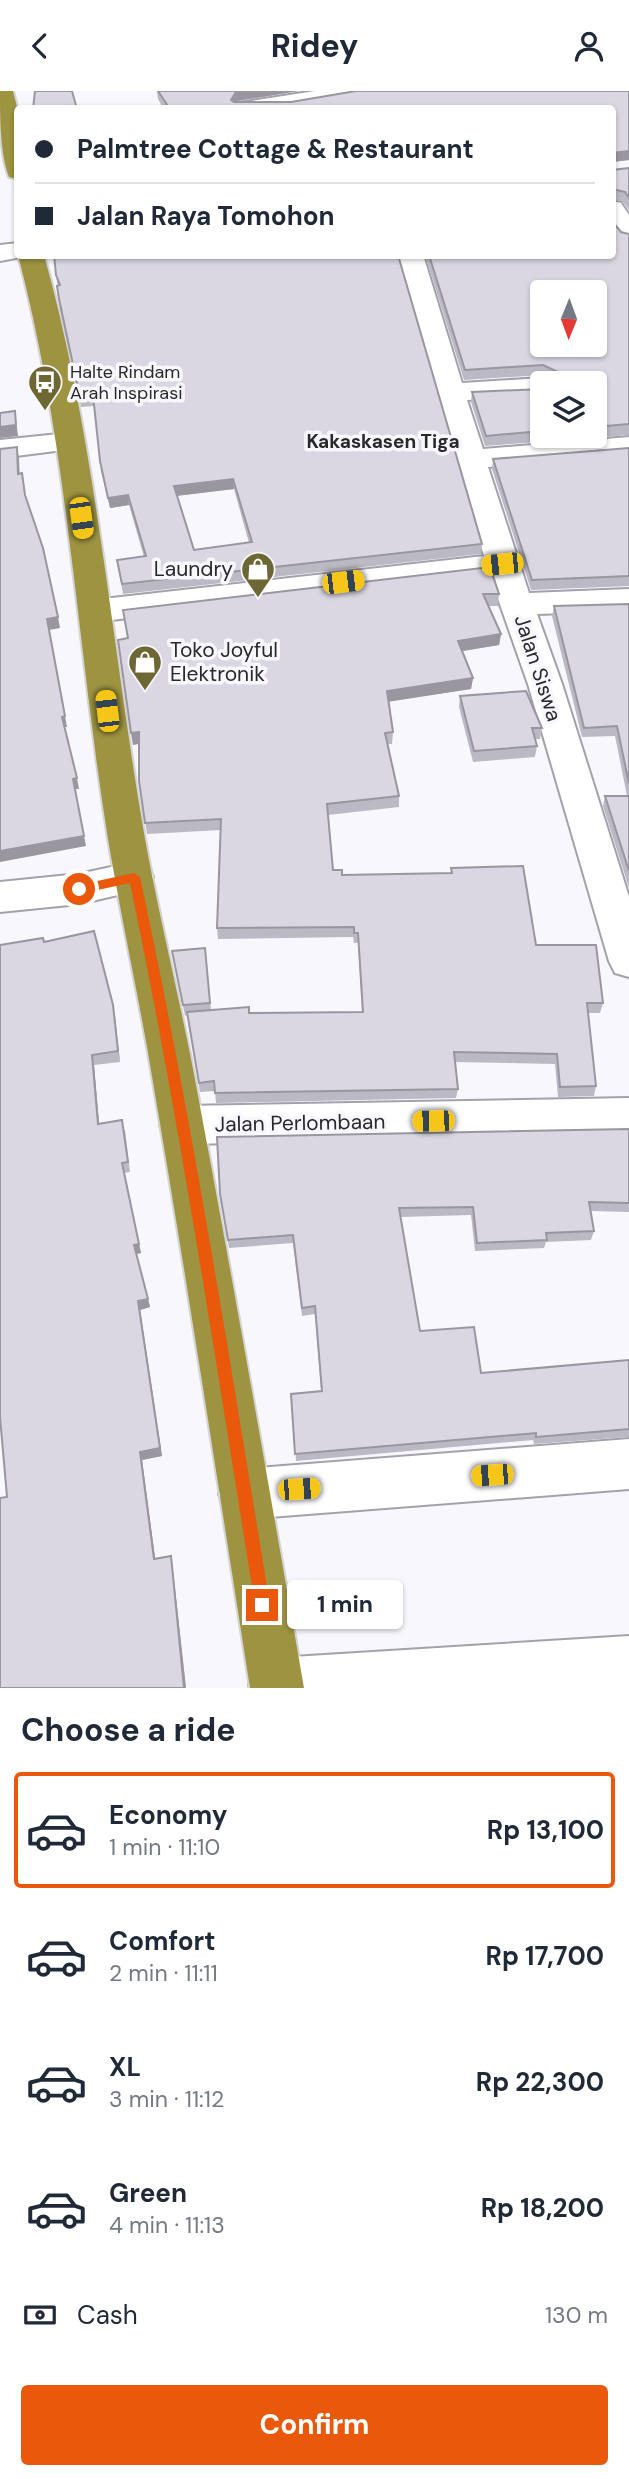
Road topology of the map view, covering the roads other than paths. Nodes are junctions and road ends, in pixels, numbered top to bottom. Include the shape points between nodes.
1 (2, 91) edge
2 (351, 96) edge
3 (278, 105) edge
4 (12, 156) edge
5 (616, 214) edge
6 (629, 234) edge
7 (32, 259) edge
8 (411, 259) edge
9 (530, 388) edge
10 (451, 393) junction
11 (69, 442) junction
12 (629, 446) edge
13 (0, 449) edge
14 (471, 459) junction
15 (502, 564) junction
16 (629, 600) edge
17 (517, 604) junction
18 (94, 611) junction
19 (134, 877) junction
20 (0, 898) edge
21 (629, 961) edge
22 (629, 1117) edge
23 (182, 1125) junction
24 (629, 1464) edge
25 (244, 1494) junction
26 (629, 1663) edge
27 (277, 1687) edge

1 - 4 highway
2 - 3 street
5 - 6 street
7 - 11 highway
8 - 10 street, Jalan Siswa
9 - 10 street
10 - 14 street, Jalan Siswa
11 - 13 street
11 - 18 highway
12 - 14 street
14 - 15 street, Jalan Siswa
15 - 17 street, Jalan Siswa
15 - 18 street
16 - 17 street
17 - 21 street, Jalan Siswa
18 - 19 highway
19 - 20 street
19 - 23 highway
22 - 23 street, Jalan Perlombaan
23 - 25 highway
24 - 25 street
25 - 27 highway
26 - 27 street

